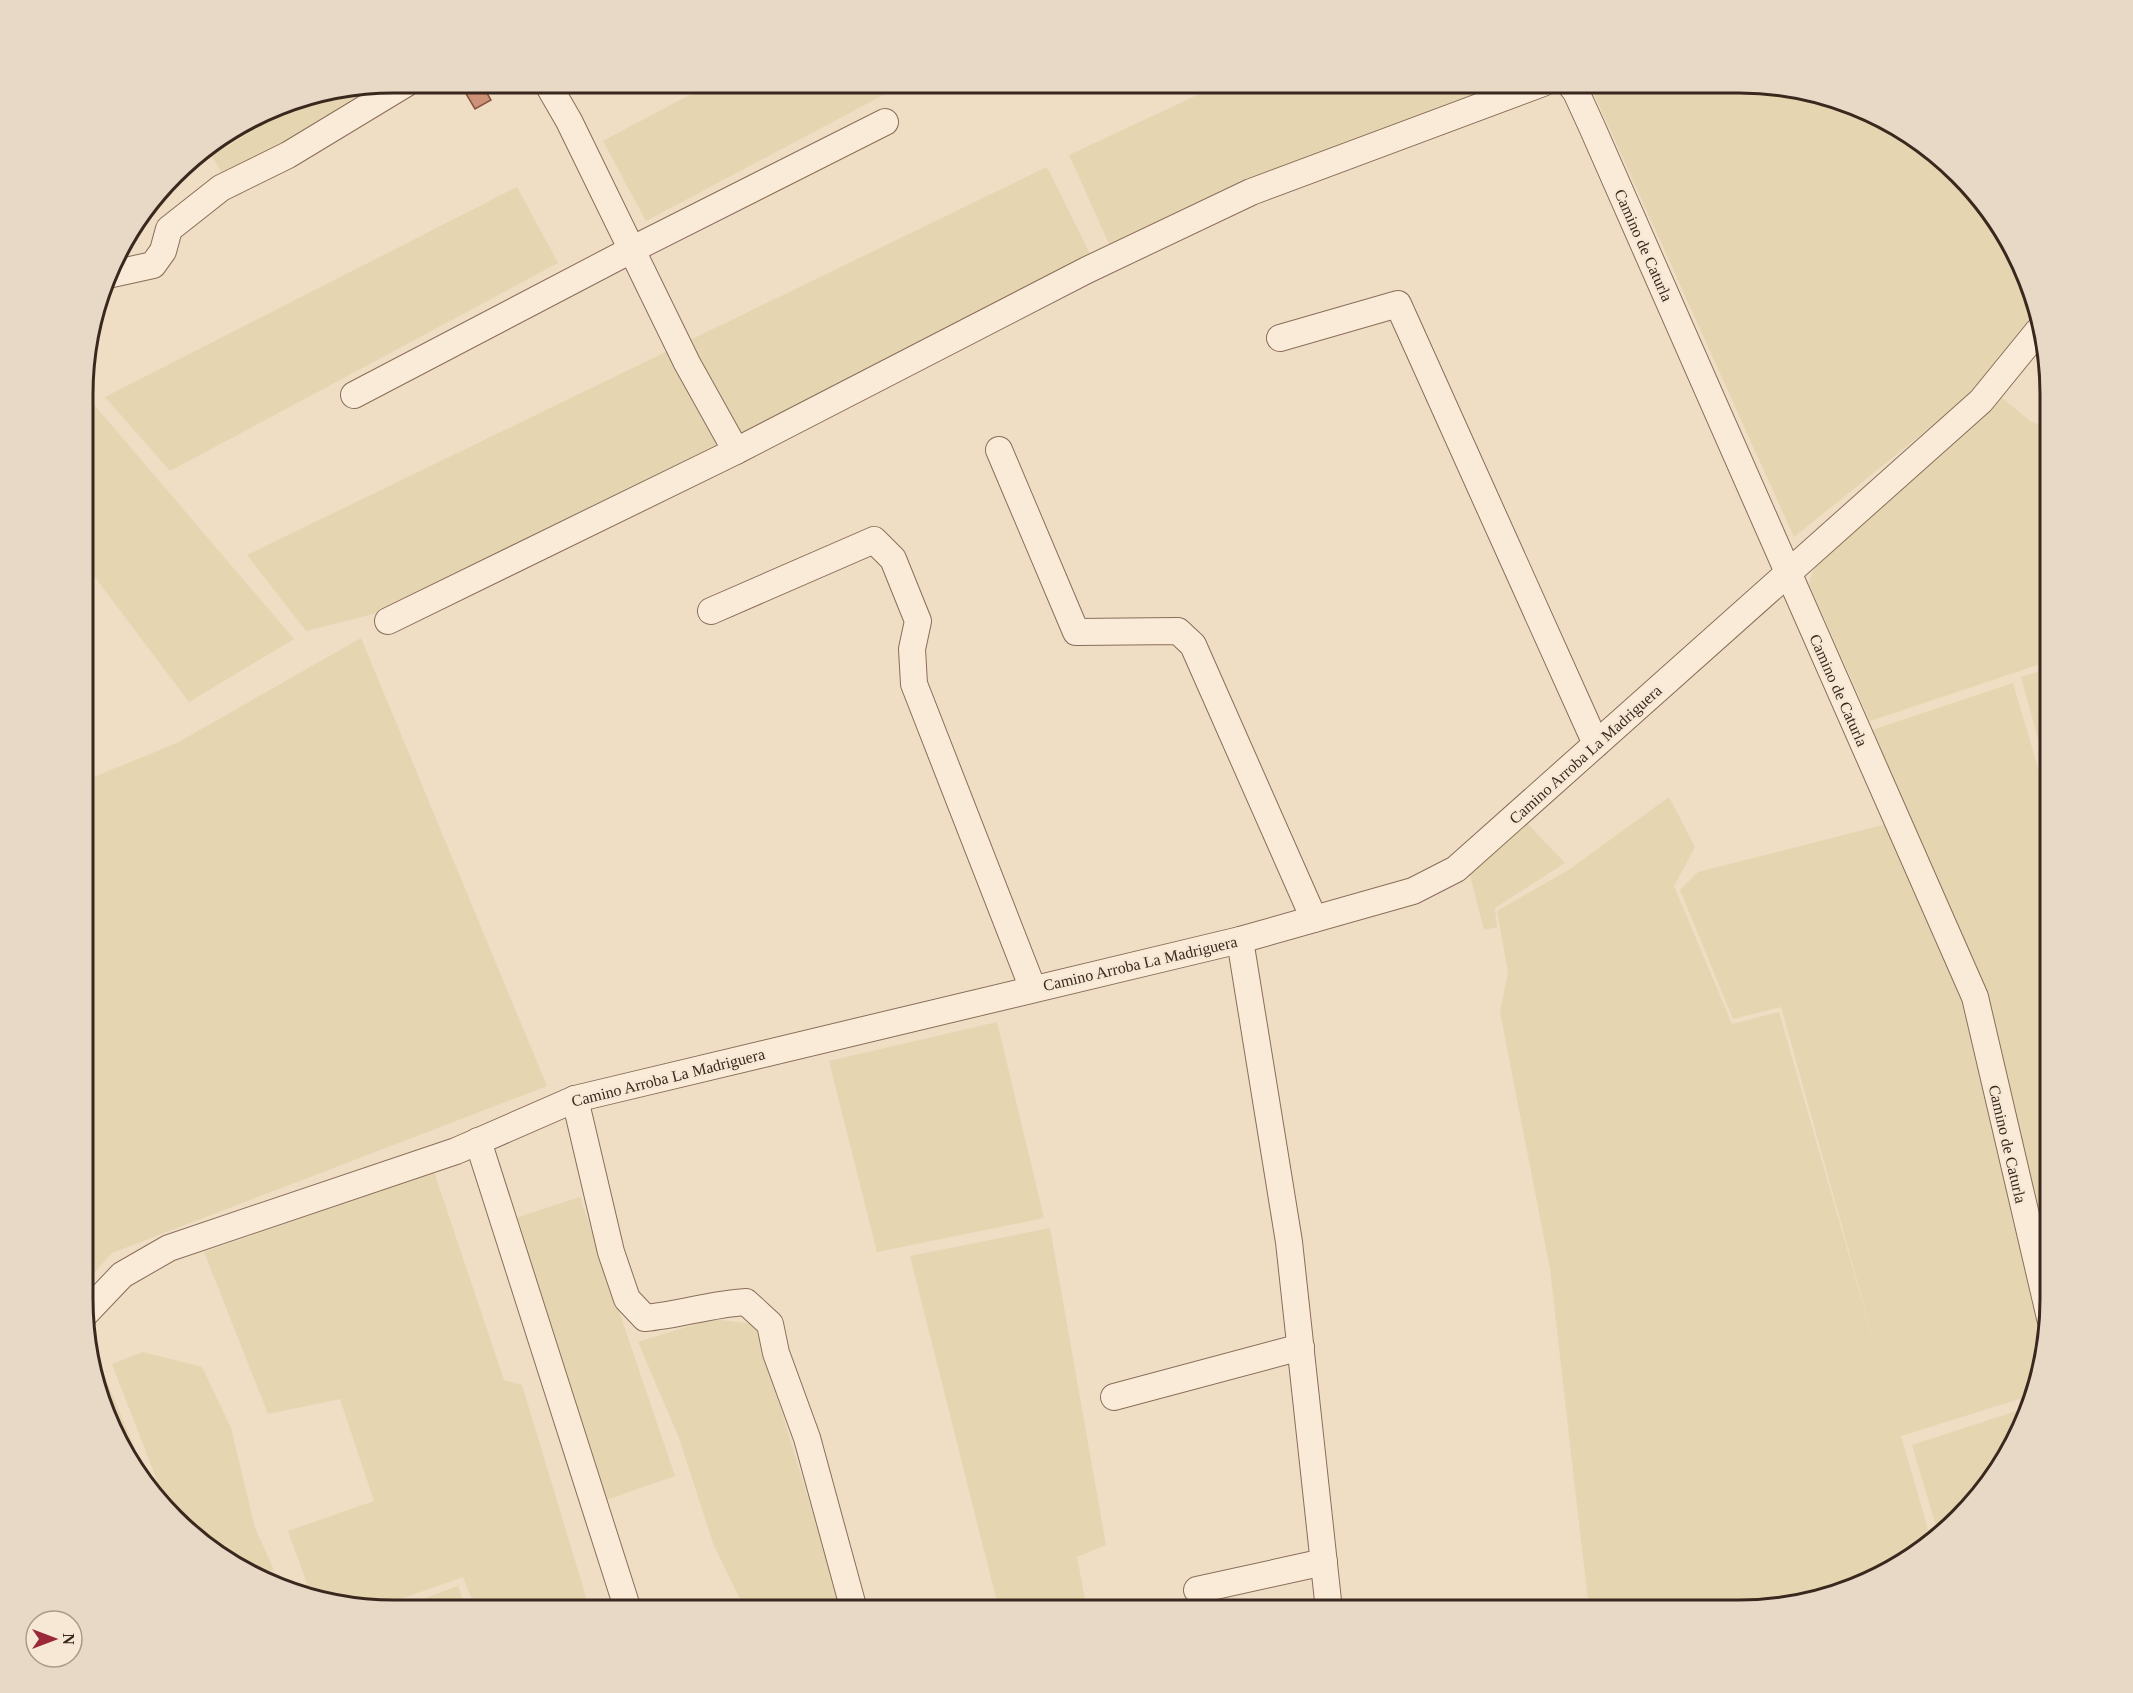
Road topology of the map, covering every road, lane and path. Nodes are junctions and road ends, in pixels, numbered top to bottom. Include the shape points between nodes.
1 (389, 93) edge
2 (553, 93) edge
3 (1516, 93) edge
4 (1576, 93) edge
5 (885, 122) dead end
6 (632, 250) junction
7 (119, 272) edge
8 (2034, 336) edge
9 (1280, 338) dead end
10 (354, 395) dead end
11 (999, 450) dead end
12 (736, 451) junction
13 (1788, 573) junction
14 (711, 611) dead end
15 (388, 621) dead end
16 (1596, 744) junction
17 (1314, 919) junction
18 (1240, 940) junction
19 (1033, 989) junction
20 (575, 1099) junction
21 (478, 1142) junction
22 (2040, 1276) edge
23 (93, 1305) edge
24 (1301, 1347) junction
25 (1114, 1397) dead end
26 (1324, 1562) junction
27 (1197, 1590) dead end
28 (625, 1600) edge
29 (851, 1600) edge
30 (1328, 1600) edge

1 - 7 street via 288,155 221,188 169,229 163,251 153,265
2 - 6 street
3 - 12 street via 1251,192 1087,270
4 - 13 street, Camino de Caturla
5 - 6 street
6 - 10 street
6 - 12 street via 687,363
8 - 13 street, Camino Arroba La Madriguera via 1981,401
9 - 16 street via 1398,304
11 - 17 street via 1076,632 1178,631 1193,645
12 - 15 street
13 - 16 street, Camino Arroba La Madriguera
13 - 22 street, Camino de Caturla via 1974,997
14 - 19 street via 874,540 893,559 918,621 912,649 914,684
16 - 17 street, Camino Arroba La Madriguera via 1456,869 1413,891
17 - 18 street, Camino Arroba La Madriguera
18 - 19 street, Camino Arroba La Madriguera
18 - 24 street via 1289,1242
19 - 20 street, Camino Arroba La Madriguera
20 - 21 street, Camino Arroba La Madriguera
20 - 29 street via 611,1252 627,1299 645,1318 720,1303 746,1302 770,1324 776,1353 807,1438
21 - 23 street, Camino Arroba La Madriguera via 169,1248 122,1275
21 - 28 street
24 - 25 street
24 - 26 street
26 - 27 street
26 - 30 street

